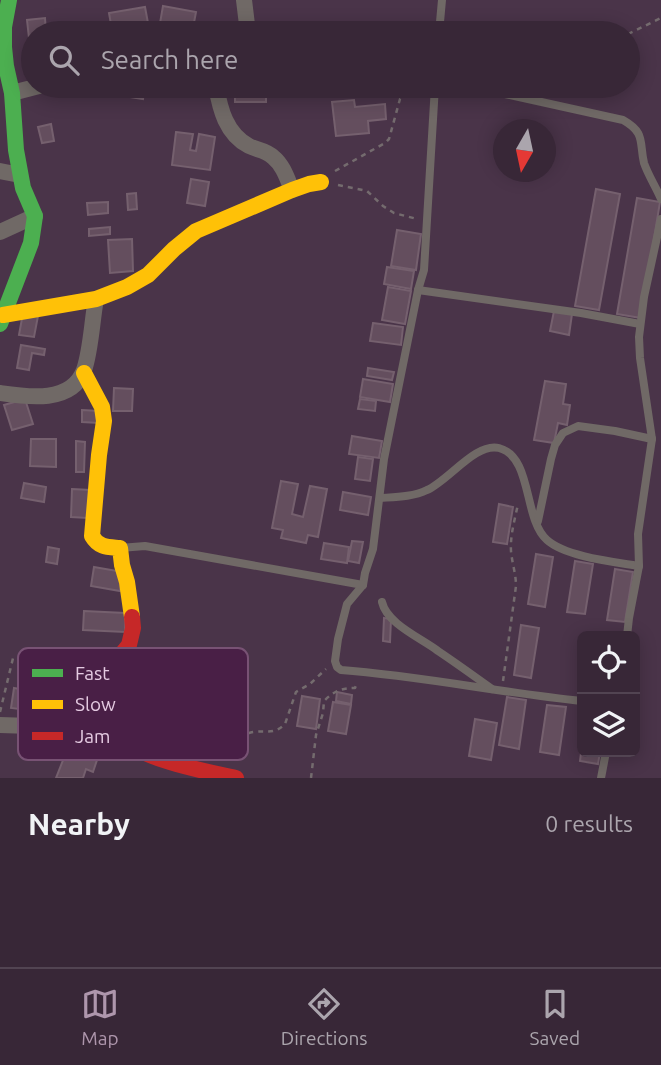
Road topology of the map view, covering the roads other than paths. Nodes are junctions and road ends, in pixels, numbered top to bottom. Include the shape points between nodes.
1 (9, 0) edge
2 (244, 0) edge
3 (442, 0) edge
4 (247, 21) edge
5 (440, 21) edge
6 (21, 91) edge
7 (12, 93) junction
8 (218, 98) edge
9 (434, 98) edge
10 (523, 98) edge
11 (0, 171) edge
12 (20, 175) junction
13 (321, 182) road end
14 (292, 190) junction
15 (661, 199) edge
16 (35, 216) junction
17 (661, 219) edge
18 (0, 232) edge
19 (418, 290) junction
20 (96, 299) junction
21 (1, 320) edge
22 (640, 324) junction
23 (84, 373) junction
24 (0, 393) edge
25 (652, 439) junction
26 (380, 498) junction
27 (537, 524) junction
28 (120, 548) junction
29 (639, 566) junction
30 (363, 585) junction
31 (382, 602) dead end
32 (628, 631) edge
33 (128, 648) edge
34 (498, 691) junction
35 (577, 700) edge
36 (0, 725) edge
37 (18, 726) edge
38 (605, 757) edge
39 (166, 760) edge
40 (236, 778) edge
41 (601, 778) edge

1 - 7 street via 4,47
2 - 4 street
3 - 5 lane
6 - 7 street
7 - 12 street
8 - 14 street via 234,135 274,157
9 - 19 lane via 424,270
10 - 15 lane via 632,125
11 - 12 street
12 - 16 street
13 - 14 street
14 - 20 street via 196,231 148,275
16 - 18 street
16 - 21 street via 28,253
17 - 22 lane
19 - 22 lane
19 - 26 lane
20 - 21 street
20 - 23 street
22 - 25 lane via 640,358
23 - 24 street via 69,389 52,395 28,398
23 - 28 street via 102,407 104,421 92,536 104,547
25 - 27 lane via 578,426 563,433 551,459
25 - 29 lane via 638,534
26 - 27 lane via 424,492 481,449 499,448 519,466
26 - 30 lane
27 - 29 lane via 546,540 577,554
28 - 30 lane via 145,547
28 - 33 street via 132,628
29 - 32 lane
30 - 34 lane via 347,604 337,667
31 - 34 lane via 387,613 410,633
34 - 35 lane
36 - 37 street
38 - 41 lane
39 - 40 street

